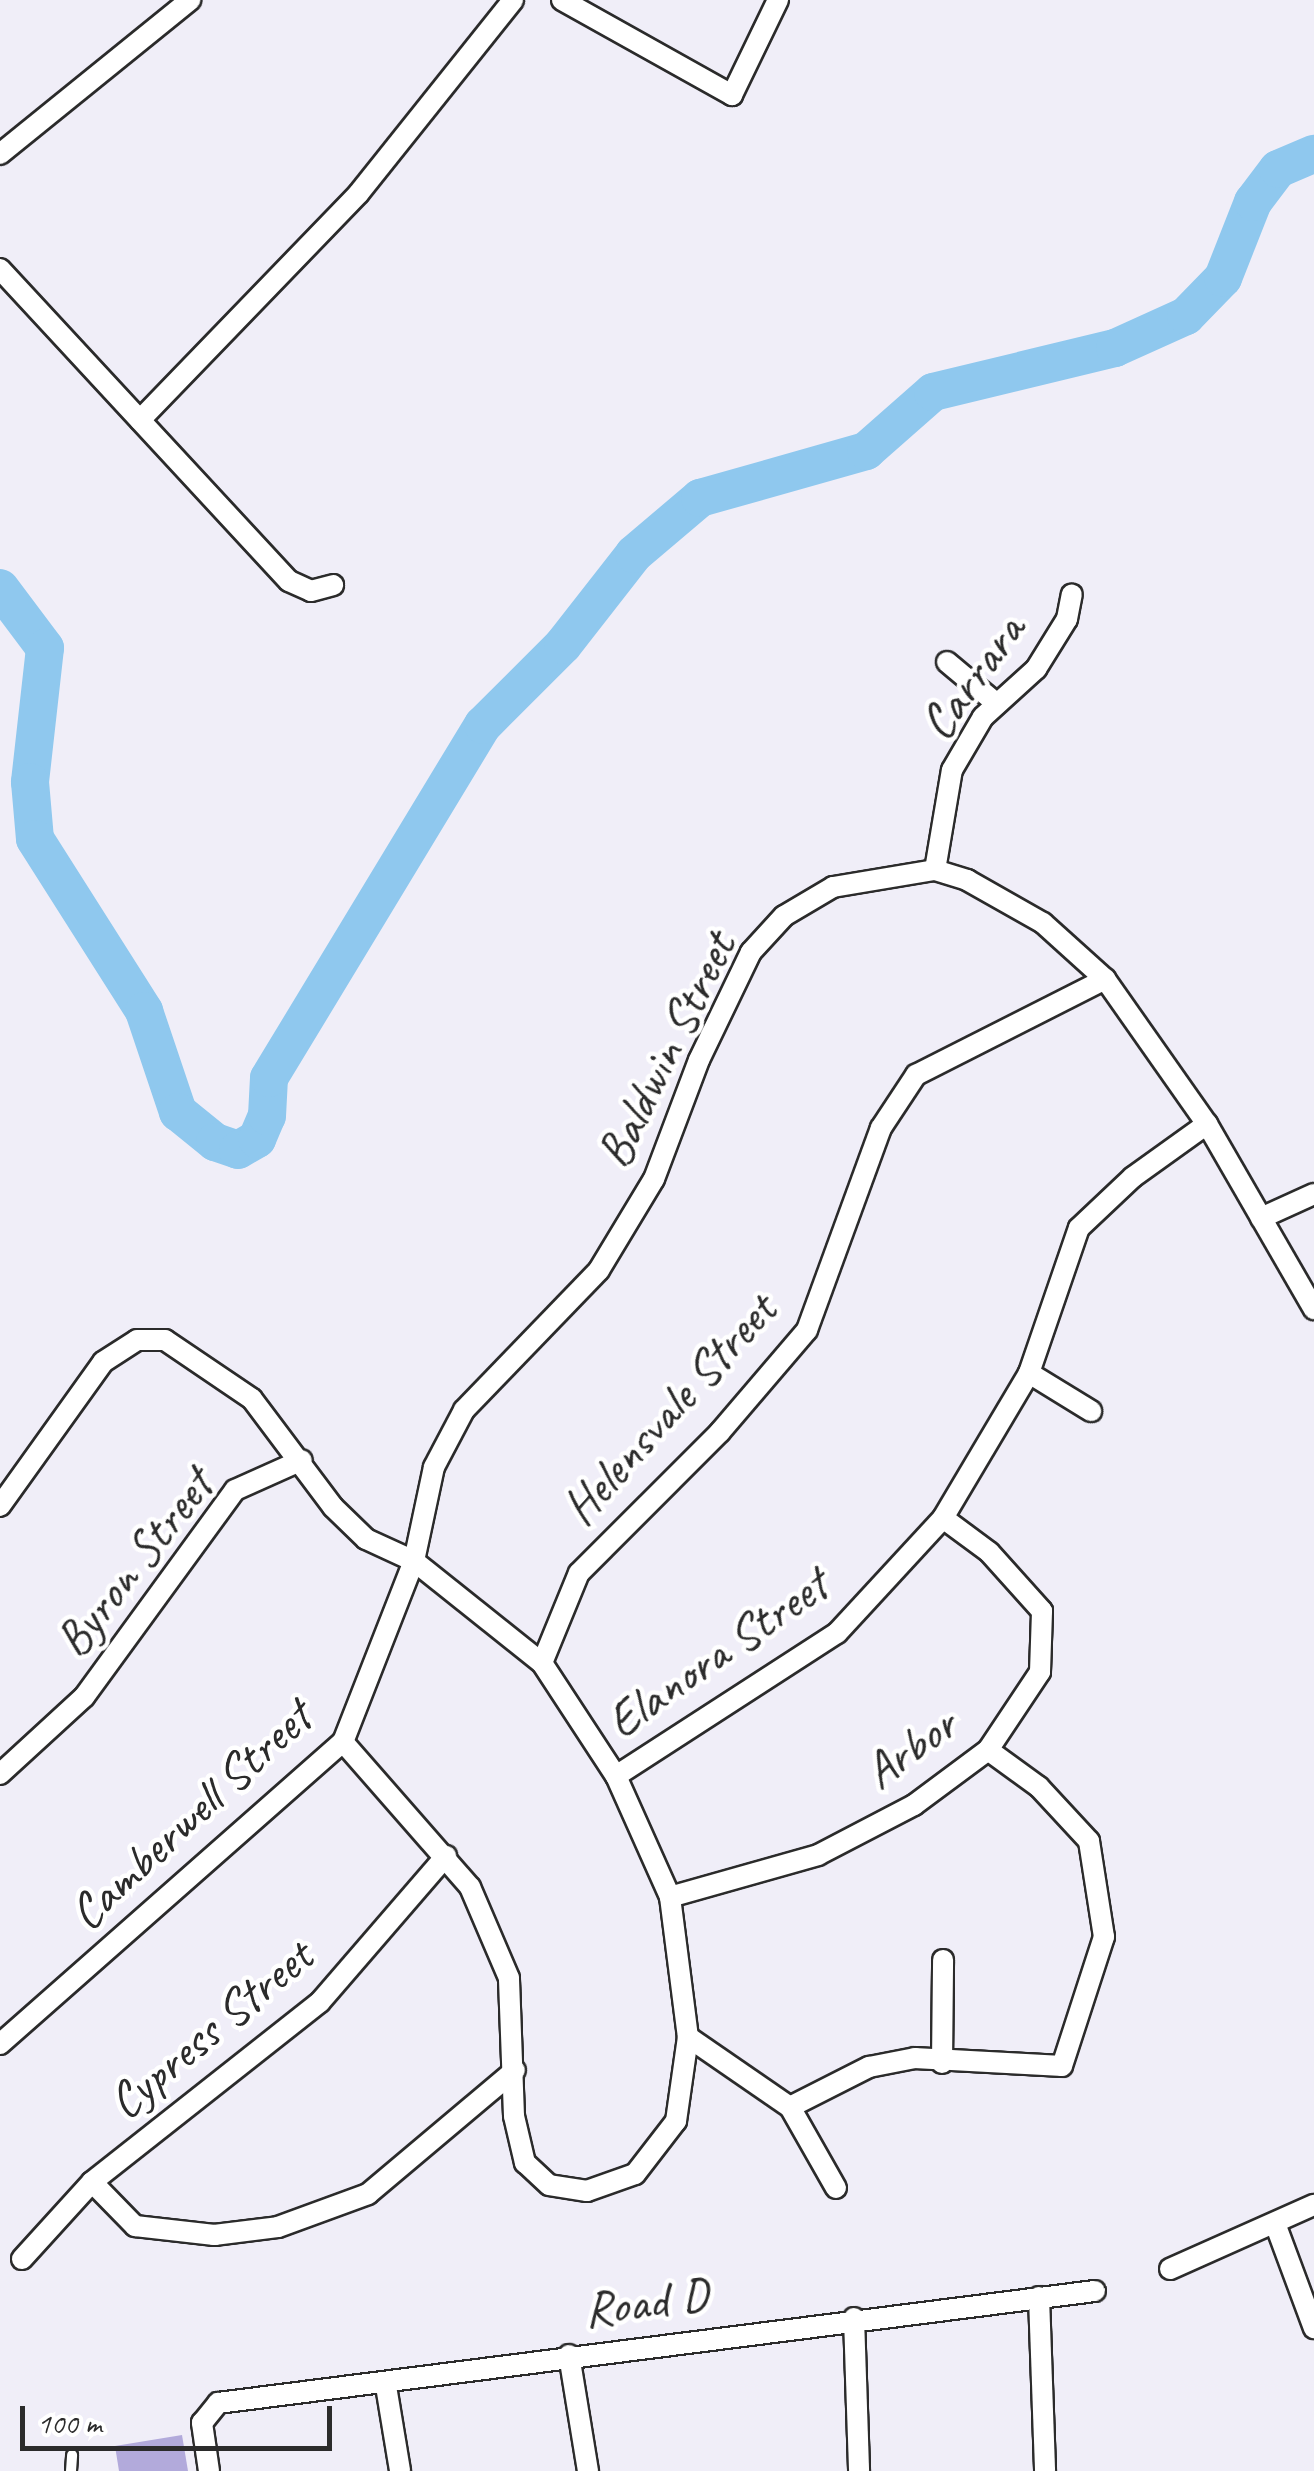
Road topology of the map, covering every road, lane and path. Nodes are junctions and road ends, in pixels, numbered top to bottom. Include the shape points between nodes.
1 (190, 0) edge
2 (513, 0) edge
3 (562, 0) edge
4 (778, 0) edge
5 (0, 154) edge
6 (0, 269) edge
7 (140, 420) junction
8 (333, 584) dead end
9 (1072, 594) dead end
10 (948, 662) dead end
11 (997, 704) junction
12 (935, 870) junction
13 (1105, 979) junction
14 (1208, 1124) junction
15 (1314, 1194) edge
16 (1261, 1218) junction
17 (1314, 1308) edge
18 (1029, 1374) junction
19 (1091, 1411) dead end
20 (302, 1460) junction
21 (0, 1506) edge
22 (943, 1518) junction
23 (414, 1561) junction
24 (542, 1663) junction
25 (343, 1742) junction
26 (988, 1750) junction
27 (0, 1774) edge
28 (616, 1776) junction
29 (446, 1856) junction
30 (670, 1896) junction
31 (942, 1960) dead end
32 (688, 2037) junction
33 (0, 2044) edge
34 (942, 2063) junction
35 (515, 2070) junction
36 (790, 2107) junction
37 (92, 2182) junction
38 (836, 2188) dead end
39 (1314, 2205) edge
40 (1276, 2226) junction
41 (22, 2259) dead end
42 (1175, 2267) dead end
43 (1096, 2292) dead end
44 (1039, 2297) junction
45 (854, 2318) junction
46 (1314, 2328) edge
47 (569, 2355) junction
48 (386, 2386) junction
49 (72, 2455) dead end
50 (71, 2471) edge
51 (209, 2471) edge
52 (400, 2471) edge
53 (588, 2471) edge
54 (859, 2471) edge
55 (1045, 2471) edge

1 - 5 street
2 - 7 street via 359,194
3 - 4 street via 732,96
6 - 7 street
7 - 8 street via 289,580 311,591
9 - 11 street, Carrara via 1067,619 1036,669
10 - 11 street
11 - 12 street, Carrara via 952,770
12 - 13 street via 967,880 1043,923
12 - 23 street, Baldwin Street via 833,886 784,916 752,952 699,1060 654,1180 599,1270 464,1410 434,1467
13 - 14 street
13 - 24 street, Helensvale Street via 916,1076 881,1128 807,1330 720,1432 579,1573
14 - 16 street
14 - 18 street, Elanora Street via 1133,1177 1078,1228
15 - 16 street
16 - 17 street
18 - 19 street
18 - 22 street, Elanora Street
20 - 21 street via 252,1399 165,1340 137,1340 104,1362
20 - 23 street via 333,1508 366,1538
20 - 27 street, Byron Street via 235,1490 84,1696
22 - 26 street, Arbor via 989,1552 1042,1610 1040,1672
22 - 28 street, Elanora Street via 837,1633
23 - 24 street
23 - 25 street, Camberwell Street
24 - 28 street
25 - 29 street
25 - 33 street, Camberwell Street
26 - 30 street, Arbor via 914,1805 818,1855
26 - 34 street via 1039,1787 1090,1841 1104,1936 1062,2066
28 - 30 street
29 - 35 street via 470,1888 508,1978
29 - 37 street, Cypress Street via 320,2002
30 - 32 street
31 - 34 street
32 - 35 street via 676,2121 635,2174 587,2190 549,2185 525,2164 514,2116
32 - 36 street
34 - 36 street via 915,2058 869,2067
35 - 37 street via 368,2194 278,2227 214,2235 135,2226
36 - 38 street
37 - 41 street, Cypress Street
39 - 40 street
40 - 42 street
40 - 46 street
43 - 44 street, Road D
44 - 45 street, Road D
44 - 55 street
45 - 47 street, Road D
45 - 54 street
47 - 48 street, Road D
47 - 53 street
48 - 51 street, Road D via 210,2407 202,2423
48 - 52 street
49 - 50 lane

